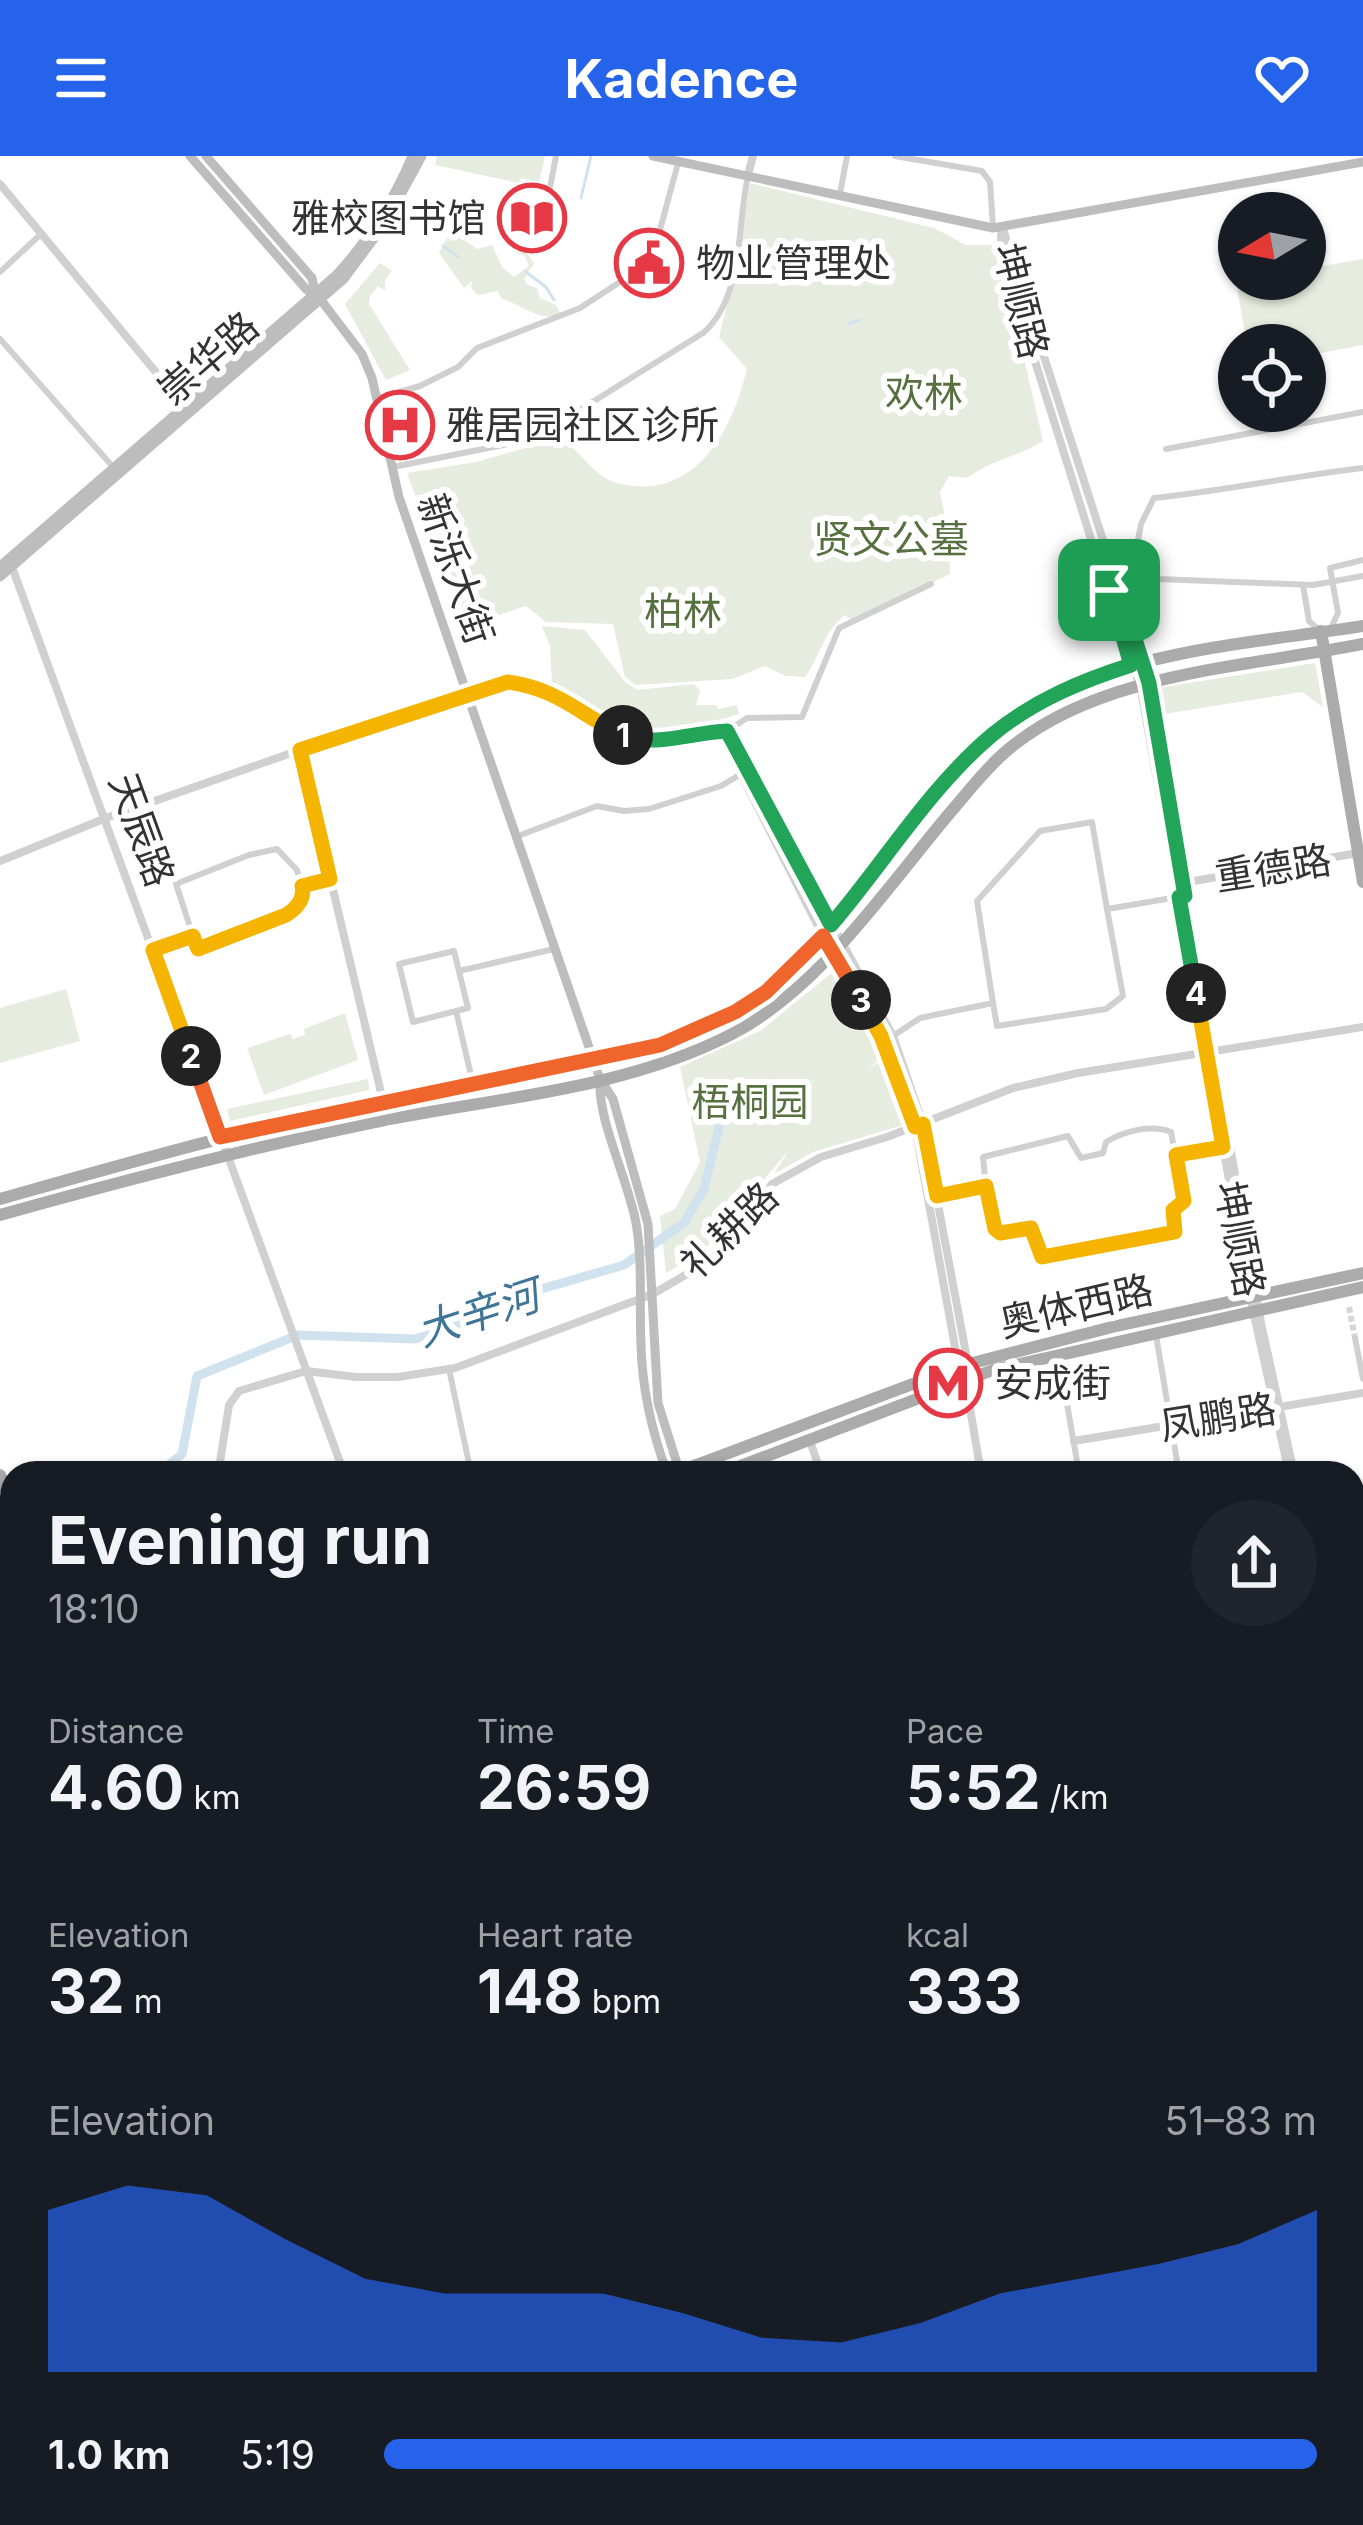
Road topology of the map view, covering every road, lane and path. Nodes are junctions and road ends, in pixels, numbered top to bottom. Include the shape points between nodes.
1 (190, 156) edge
2 (206, 156) edge
3 (412, 156) edge
4 (422, 156) edge
5 (556, 156) edge
6 (653, 156) edge
7 (753, 156) edge
8 (847, 156) edge
9 (895, 156) edge
10 (678, 161) junction
11 (1363, 162) edge
12 (748, 175) junction
13 (0, 184) edge
14 (840, 196) junction
15 (545, 214) dead end
16 (998, 227) junction
17 (41, 234) junction
18 (0, 272) edge
19 (318, 296) junction
20 (0, 339) edge
21 (376, 399) junction
22 (184, 406) junction
23 (1363, 412) edge
24 (1166, 449) dead end
25 (113, 467) junction
26 (389, 468) junction
27 (1363, 468) edge
28 (0, 549) edge
29 (1135, 556) junction
30 (1363, 560) edge
31 (1106, 562) junction
32 (7, 564) edge
33 (1363, 576) edge
34 (0, 578) edge
35 (1332, 581) junction
36 (931, 584) dead end
37 (1303, 585) junction
38 (1363, 626) edge
39 (1325, 631) junction
40 (1363, 644) edge
41 (1328, 651) junction
42 (1135, 664) junction
43 (1145, 684) junction
44 (468, 693) junction
45 (723, 731) junction
46 (300, 750) junction
47 (742, 773) junction
48 (106, 818) junction
49 (518, 836) junction
50 (1361, 849) edge
51 (0, 861) edge
52 (330, 879) junction
53 (1363, 882) edge
54 (1182, 883) junction
55 (302, 886) junction
56 (1182, 897) junction
57 (1107, 909) junction
58 (827, 930) junction
59 (193, 936) junction
60 (837, 946) junction
61 (556, 948) junction
62 (153, 950) junction
63 (459, 971) junction
64 (993, 1003) junction
65 (456, 1011) junction
66 (1363, 1027) edge
67 (893, 1036) junction
68 (1210, 1052) junction
69 (596, 1061) junction
70 (601, 1079) junction
71 (473, 1084) junction
72 (383, 1101) junction
73 (919, 1125) junction
74 (220, 1137) junction
75 (1223, 1147) junction
76 (1176, 1155) junction
77 (226, 1156) junction
78 (986, 1186) junction
79 (937, 1196) junction
80 (0, 1199) edge
81 (0, 1215) edge
82 (1363, 1273) edge
83 (1363, 1287) edge
84 (1346, 1291) junction
85 (653, 1294) junction
86 (641, 1299) junction
87 (1255, 1304) junction
88 (1349, 1307) tunnel mouth
89 (1156, 1334) junction
90 (1355, 1338) dead end
91 (1058, 1355) junction
92 (449, 1369) junction
93 (964, 1370) junction
94 (306, 1371) junction
95 (1363, 1379) edge
96 (1363, 1393) edge
97 (1277, 1407) junction
98 (1171, 1425) junction
99 (809, 1439) junction
100 (1074, 1441) junction
101 (220, 1461) edge
102 (340, 1461) edge
103 (468, 1461) edge
104 (670, 1461) edge
105 (672, 1461) edge
106 (709, 1461) edge
107 (753, 1461) edge
108 (817, 1461) edge
109 (979, 1461) edge
110 (1077, 1461) edge
111 (1177, 1461) edge
112 (1289, 1461) edge

1 - 19 main road, 新泺大街
2 - 19 main road, 新泺大街 via 312,278
3 - 19 main road, 崇华路 via 363,245
4 - 19 main road, 崇华路 via 368,250
5 - 15 street
6 - 10 main road
7 - 12 street
8 - 14 street
9 - 16 street via 982,171
10 - 12 main road
10 - 21 street via 657,241 620,282 580,308 477,347 420,386
11 - 16 main road
12 - 14 main road
12 - 26 street via 733,275 703,333 562,421 508,444
13 - 17 street
14 - 16 main road
16 - 31 street, 坤顺路
17 - 18 street
17 - 22 street
19 - 21 main road, 新泺大街 via 362,354
19 - 22 main road, 崇华路
19 - 32 main road, 崇华路
20 - 25 street
21 - 26 main road, 新泺大街
22 - 25 main road, 崇华路
23 - 24 street
25 - 32 main road, 崇华路
26 - 44 main road, 新泺大街
27 - 29 street via 1154,498
28 - 32 main road, 天辰路
29 - 31 street
29 - 37 street via 1158,579
30 - 35 street via 1330,568
31 - 42 street, 坤顺路
32 - 34 main road, 崇华路
32 - 48 street, 天辰路
33 - 35 street
35 - 37 street
35 - 39 street via 1338,614
36 - 45 street via 839,628 802,717 747,718
37 - 39 street via 1310,621
38 - 39 main road
39 - 41 main road
39 - 42 main road
40 - 41 main road
41 - 43 main road
41 - 50 main road
42 - 43 street, 坤顺路
42 - 58 main road via 1035,705 992,735
43 - 54 street, 坤顺路
43 - 56 street, 坤顺路
43 - 60 main road via 1088,700 1008,749
44 - 45 street via 508,682 538,687 632,739
44 - 46 street
44 - 49 main road, 新泺大街
45 - 47 street
45 - 58 street
46 - 48 street
46 - 52 street
47 - 49 street via 649,809 597,806
47 - 58 street
48 - 51 street
48 - 62 street, 天辰路
49 - 61 main road, 新泺大街
50 - 53 main road
50 - 54 street, 重德路
52 - 55 street
52 - 72 street
54 - 56 street, 坤顺路
55 - 59 street via 286,915 198,949
55 - 59 street via 277,849 176,884
56 - 57 street
56 - 68 street, 坤顺路
57 - 64 street via 1123,996 1106,1009 998,1026
57 - 64 street via 1092,822 1040,831 977,901
58 - 60 street
58 - 69 main road via 735,1012 660,1045
59 - 62 street
60 - 67 street
60 - 70 main road via 753,1023
60 - 73 street
61 - 63 street
61 - 69 main road, 新泺大街
62 - 74 street, 天辰路
63 - 65 street via 468,1008
63 - 65 street via 454,951 399,964 413,1022
64 - 67 street via 920,1018
65 - 71 street
66 - 68 street, 礼耕路
67 - 73 street
68 - 73 street, 礼耕路 via 1013,1088
68 - 75 street, 坤顺路
68 - 87 street, 坤顺路
69 - 70 main road, 新泺大街
69 - 71 main road
70 - 77 main road
70 - 85 main road, 新泺大街 via 649,1228
70 - 86 main road, 新泺大街 via 599,1100 628,1182
71 - 72 main road
72 - 74 main road
73 - 79 street
73 - 85 street, 礼耕路 via 820,1157 772,1184 709,1261
73 - 93 street
74 - 77 street, 天辰路
74 - 80 main road
75 - 76 street
75 - 87 street, 坤顺路
76 - 78 street via 1172,1132 1159,1127 1118,1135 1103,1153 1082,1158 1068,1136 983,1156
76 - 78 street via 1184,1201 1173,1210 1175,1232 1042,1257 1031,1228 995,1229
77 - 81 main road
77 - 94 street, 天辰路
78 - 79 street
79 - 93 street
82 - 87 main road, 奥体西路
83 - 84 main road, 奥体西路
84 - 87 main road, 奥体西路
84 - 88 street
85 - 86 street, 礼耕路
85 - 105 main road, 新泺大街 via 658,1403
86 - 92 street, 礼耕路
86 - 104 main road, 新泺大街 via 647,1403
87 - 89 main road, 奥体西路
87 - 93 main road, 奥体西路 via 1112,1327
87 - 97 street, 坤顺路
89 - 91 main road, 奥体西路
89 - 98 street
90 - 95 street
91 - 93 main road, 奥体西路
91 - 100 street
92 - 94 street, 礼耕路 via 356,1378
92 - 103 street
93 - 99 main road, 奥体西路
93 - 106 main road, 奥体西路
93 - 109 street
94 - 101 street via 239,1391
94 - 102 street, 天辰路
96 - 97 street, 凤鹏路
97 - 98 street, 凤鹏路
97 - 112 street, 坤顺路
98 - 100 street, 凤鹏路
98 - 111 street
99 - 107 main road, 奥体西路
99 - 108 street
100 - 110 street

